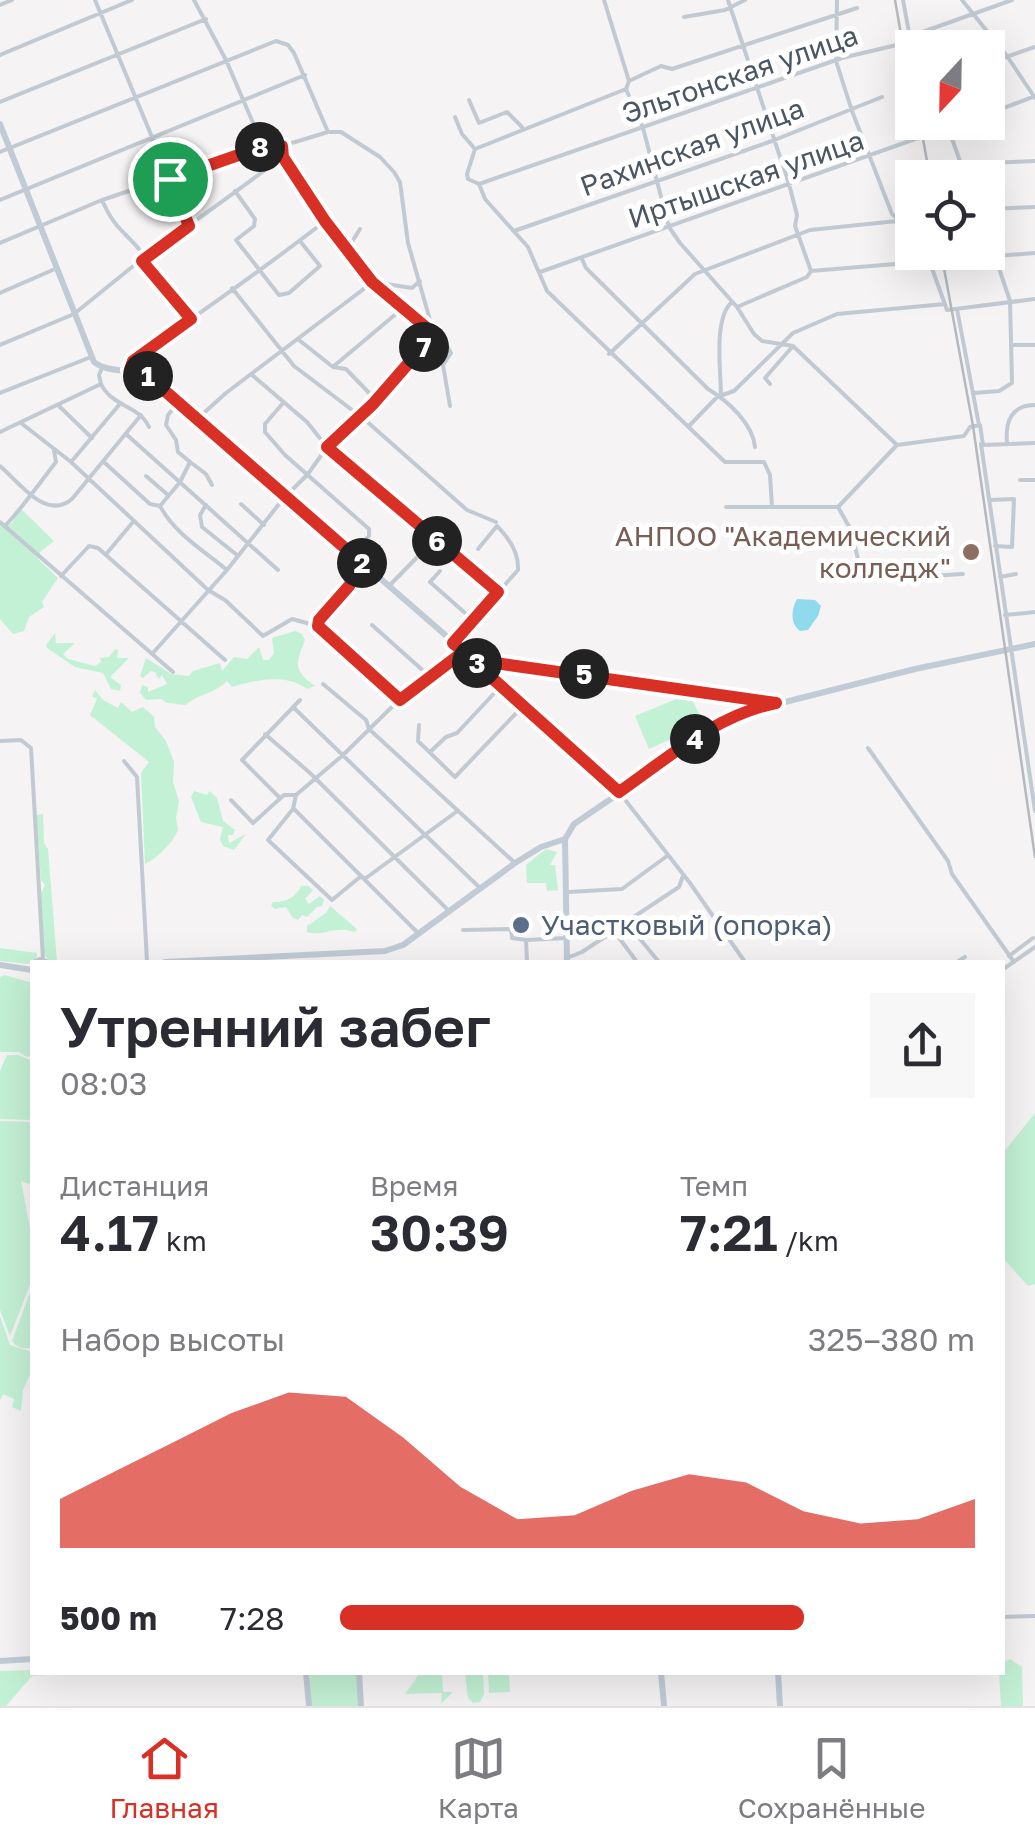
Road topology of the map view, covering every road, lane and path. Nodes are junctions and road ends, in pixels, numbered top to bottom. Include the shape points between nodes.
1 (12, 0) edge
2 (96, 0) edge
3 (132, 0) edge
4 (194, 0) edge
5 (604, 0) edge
6 (745, 0) edge
7 (837, 0) edge
8 (903, 0) edge
9 (962, 0) edge
10 (1012, 0) edge
11 (728, 3) edge
12 (0, 5) edge
13 (858, 8) dead end
14 (103, 12) junction
15 (838, 13) junction
16 (974, 14) junction
17 (684, 17) dead end
18 (206, 19) junction
19 (907, 30) edge
20 (933, 30) edge
21 (895, 44) edge
22 (742, 45) junction
23 (1035, 47) edge
24 (0, 54) edge
25 (120, 54) junction
26 (1008, 56) junction
27 (1005, 57) edge
28 (226, 60) junction
29 (836, 62) junction
30 (305, 75) junction
31 (629, 81) junction
32 (626, 89) junction
33 (755, 89) junction
34 (138, 96) junction
35 (882, 97) dead end
36 (1035, 97) edge
37 (243, 99) junction
38 (469, 100) dead end
39 (0, 102) edge
40 (1005, 108) edge
41 (852, 110) junction
42 (455, 117) dead end
43 (0, 124) edge
44 (522, 128) junction
45 (643, 128) junction
46 (328, 132) junction
47 (154, 136) junction
48 (772, 140) junction
49 (912, 140) edge
50 (264, 146) junction
51 (282, 146) junction
52 (9, 148) junction
53 (475, 149) junction
54 (0, 152) edge
55 (283, 157) junction
56 (869, 158) junction
57 (1035, 161) edge
58 (1005, 162) edge
59 (170, 179) junction
60 (656, 180) junction
61 (480, 184) junction
62 (789, 184) junction
63 (26, 189) junction
64 (235, 191) junction
65 (0, 200) edge
66 (102, 200) junction
67 (1035, 207) edge
68 (1005, 208) edge
69 (895, 218) edge
70 (325, 221) junction
71 (895, 221) edge
72 (189, 226) junction
73 (40, 227) junction
74 (669, 227) junction
75 (360, 229) dead end
76 (514, 231) junction
77 (798, 234) junction
78 (300, 241) junction
79 (0, 243) edge
80 (348, 248) junction
81 (1035, 252) edge
82 (1005, 255) edge
83 (582, 258) junction
84 (142, 261) junction
85 (895, 264) edge
86 (57, 268) junction
87 (704, 270) junction
88 (934, 270) edge
89 (1000, 270) edge
90 (811, 271) junction
91 (540, 272) junction
92 (259, 273) junction
93 (420, 281) junction
94 (372, 282) junction
95 (232, 288) junction
96 (0, 292) edge
97 (1035, 299) edge
98 (1010, 301) junction
99 (732, 302) junction
100 (946, 307) junction
101 (404, 308) junction
102 (737, 308) junction
103 (957, 310) junction
104 (74, 314) junction
105 (191, 319) junction
106 (642, 325) junction
107 (434, 334) junction
108 (299, 340) junction
109 (0, 344) edge
110 (785, 344) junction
111 (1035, 344) edge
112 (1010, 345) junction
113 (794, 346) junction
114 (282, 352) junction
115 (609, 354) junction
116 (91, 357) junction
117 (334, 366) junction
118 (102, 368) junction
119 (130, 370) junction
120 (252, 375) junction
121 (101, 384) junction
122 (770, 384) dead end
123 (0, 393) edge
124 (974, 393) junction
125 (722, 397) junction
126 (283, 402) junction
127 (178, 403) junction
128 (373, 404) junction
129 (1035, 404) edge
130 (58, 405) junction
131 (119, 405) junction
132 (450, 406) dead end
133 (141, 416) junction
134 (358, 416) junction
135 (197, 419) junction
136 (20, 423) junction
137 (688, 426) junction
138 (979, 426) junction
139 (149, 427) dead end
140 (0, 432) edge
141 (126, 434) junction
142 (92, 438) junction
143 (1035, 443) edge
144 (1007, 444) junction
145 (897, 445) junction
146 (327, 447) junction
147 (755, 448) dead end
148 (54, 450) junction
149 (71, 462) junction
150 (103, 462) junction
151 (190, 462) junction
152 (0, 466) edge
153 (308, 474) junction
154 (146, 476) dead end
155 (89, 480) junction
156 (1020, 480) dead end
157 (1035, 480) edge
158 (180, 482) junction
159 (212, 485) dead end
160 (30, 492) junction
161 (168, 495) junction
162 (288, 498) junction
163 (989, 500) junction
164 (241, 504) dead end
165 (206, 505) junction
166 (160, 506) junction
167 (726, 507) dead end
168 (772, 507) junction
169 (838, 507) junction
170 (133, 522) junction
171 (496, 522) dead end
172 (2, 524) edge
173 (264, 525) junction
174 (435, 539) junction
175 (248, 540) junction
176 (996, 546) junction
177 (478, 549) dead end
178 (106, 554) junction
179 (236, 554) junction
180 (352, 554) junction
181 (362, 563) junction
182 (227, 570) junction
183 (278, 570) dead end
184 (440, 571) dead end
185 (963, 574) dead end
186 (1016, 574) dead end
187 (62, 576) junction
188 (1000, 578) junction
189 (388, 586) junction
190 (208, 590) junction
191 (498, 592) junction
192 (1035, 612) edge
193 (1005, 616) junction
194 (182, 620) junction
195 (473, 620) junction
196 (372, 625) dead end
197 (318, 626) junction
198 (453, 643) junction
199 (1035, 644) edge
200 (1012, 649) junction
201 (463, 652) junction
202 (152, 654) junction
203 (225, 660) dead end
204 (474, 660) junction
205 (173, 672) dead end
206 (428, 675) junction
207 (323, 684) dead end
208 (501, 686) junction
209 (300, 700) dead end
210 (400, 700) junction
211 (776, 703) junction
212 (523, 706) junction
213 (293, 707) junction
214 (419, 725) dead end
215 (369, 729) junction
216 (266, 734) junction
217 (0, 741) edge
218 (868, 748) dead end
219 (430, 752) junction
220 (343, 756) junction
221 (124, 762) dead end
222 (316, 779) junction
223 (619, 792) junction
224 (296, 795) junction
225 (280, 798) junction
226 (231, 800) dead end
227 (293, 809) junction
228 (1035, 810) edge
229 (456, 812) junction
230 (425, 834) junction
231 (564, 839) junction
232 (666, 856) junction
233 (396, 857) junction
234 (515, 863) junction
235 (360, 876) junction
236 (683, 876) junction
237 (479, 887) junction
238 (564, 892) junction
239 (448, 910) junction
240 (626, 922) junction
241 (463, 930) dead end
242 (614, 931) junction
243 (418, 933) junction
244 (566, 938) junction
245 (1033, 938) edge
246 (526, 940) junction
247 (1035, 946) edge
248 (965, 956) dead end
249 (1009, 956) junction
250 (40, 960) edge
251 (147, 960) edge
252 (216, 960) edge
253 (527, 960) edge
254 (567, 960) edge
255 (636, 960) edge
256 (657, 960) edge
257 (744, 960) edge
258 (960, 960) edge
259 (1014, 962) junction
260 (0, 965) edge
261 (30, 965) edge
262 (1005, 968) edge
263 (1035, 1616) edge
264 (1005, 1617) edge
265 (30, 1660) edge
266 (0, 1661) edge
267 (306, 1675) edge
268 (359, 1675) edge
269 (661, 1675) edge
270 (778, 1675) edge
271 (308, 1706) edge
272 (361, 1706) edge
273 (664, 1706) edge
274 (780, 1706) edge

1 - 12 street
2 - 14 street
3 - 14 street
4 - 18 street
5 - 31 street
6 - 11 street
7 - 15 street
8 - 19 street
9 - 16 street
10 - 16 street, Эльтонская улица
11 - 17 street via 724,10
11 - 22 street
13 - 15 street
14 - 24 street
14 - 25 street
15 - 22 street
15 - 29 street
16 - 20 street, Эльтонская улица
16 - 26 street
18 - 25 street
18 - 28 street
21 - 29 street, Эльтонская улица
22 - 31 street
22 - 33 street
23 - 26 street
25 - 34 street
25 - 39 street
26 - 27 street
26 - 36 street
28 - 30 street via 276,42 288,46
28 - 34 street
28 - 37 street
29 - 33 street, Эльтонская улица
29 - 41 street
30 - 37 street
30 - 46 street
31 - 32 street
32 - 44 street
32 - 45 street
33 - 45 street, Эльтонская улица
33 - 48 street
34 - 47 street
34 - 52 street
35 - 41 street, Рахинская улица
36 - 40 street
37 - 47 street
37 - 50 street
38 - 44 street via 479,122 507,112
41 - 48 street, Рахинская улица
41 - 56 street
42 - 53 street
43 - 52 main road
44 - 53 street
45 - 60 street
45 - 61 street, Эльтонская улица
46 - 51 street
46 - 93 street via 351,138 394,172
47 - 59 street
47 - 63 street
48 - 60 street, Рахинская улица
48 - 62 street
49 - 56 street, Иртышская улица
50 - 51 street
50 - 59 street
51 - 55 street
52 - 54 street
52 - 63 main road
53 - 61 street via 467,174
55 - 64 street
55 - 70 street
56 - 62 street, Иртышская улица
56 - 69 street
57 - 58 street
59 - 66 street
59 - 72 street
60 - 74 street
60 - 76 street, Рахинская улица
61 - 76 street
62 - 74 street, Иртышская улица
62 - 77 street
63 - 65 street
63 - 73 main road
64 - 72 street
64 - 92 street via 255,219 236,240
66 - 73 street
66 - 84 street
67 - 68 street
70 - 78 street
70 - 80 street
71 - 77 street
72 - 84 street
73 - 79 street
73 - 86 main road
74 - 83 street, Иртышская улица
74 - 87 street
75 - 80 street
76 - 91 street
77 - 87 street
77 - 90 street
78 - 92 street
78 - 92 street via 320,266 289,294 276,294
80 - 94 street
81 - 82 street
83 - 91 street, Иртышская улица
83 - 106 street
84 - 104 street
84 - 105 street
85 - 90 street
86 - 96 street
86 - 104 main road
87 - 99 street
87 - 106 street
88 - 100 street
89 - 98 street
90 - 102 street
91 - 115 street via 546,291
92 - 95 street
93 - 94 street via 412,288
93 - 107 street
94 - 101 street
94 - 108 street
95 - 105 street
95 - 114 street
97 - 98 street
98 - 103 street
98 - 112 street
99 - 102 street
99 - 125 street via 722,320
100 - 103 street
100 - 110 street via 837,314 794,333
101 - 107 street
101 - 117 street
102 - 110 street via 754,334
103 - 124 street
104 - 109 street
104 - 116 main road
105 - 119 street
106 - 115 street
106 - 125 street
107 - 128 street
107 - 132 street via 451,353 442,365
108 - 114 street
108 - 117 street
110 - 113 street
110 - 125 street
111 - 112 street
112 - 124 street via 1012,383
113 - 122 street via 765,378
113 - 145 street
114 - 120 street
114 - 134 street
115 - 137 street
116 - 118 main road
116 - 123 street
117 - 128 street via 346,369
118 - 119 main road
118 - 121 street
119 - 127 main road
120 - 126 street
120 - 135 street
121 - 130 street
121 - 131 street
124 - 138 street
125 - 137 street
125 - 147 street via 754,434
126 - 146 street
126 - 153 street via 266,432
127 - 135 main road
127 - 151 street via 166,424
128 - 134 street
129 - 144 street via 1012,413
130 - 136 street
130 - 142 street
131 - 133 street
131 - 142 street
133 - 139 street
133 - 141 street
134 - 146 street
134 - 171 street via 467,510
135 - 162 main road
136 - 140 street
136 - 148 street
137 - 168 street via 725,462 764,462
138 - 144 street via 983,445
138 - 145 street via 964,436
138 - 163 street
141 - 150 street
141 - 158 street
142 - 149 street
143 - 144 street
145 - 169 street
146 - 153 street
146 - 174 street
148 - 149 street
148 - 160 street via 56,462
149 - 155 street
150 - 155 street
150 - 166 street
151 - 158 street
151 - 159 street
152 - 160 street
153 - 162 street
153 - 180 street via 369,529
154 - 161 street
155 - 160 street via 54,508
155 - 170 street
156 - 157 street
158 - 161 street
158 - 165 street
160 - 172 street via 11,522
161 - 166 street
162 - 173 street
162 - 180 main road
163 - 176 street
163 - 176 street via 1014,499 1012,547
164 - 173 street
165 - 175 street
165 - 179 street via 202,526
166 - 182 street via 192,544
167 - 168 street
168 - 169 street
169 - 185 street via 864,580
170 - 178 street
170 - 190 street
172 - 187 street
173 - 175 street
174 - 189 street
174 - 191 street
175 - 179 street
175 - 183 street
176 - 188 street
177 - 191 street via 497,526 514,551 518,570
178 - 187 street via 88,546
178 - 194 street
179 - 182 street
180 - 181 main road
181 - 189 main road
181 - 197 street
182 - 190 street
184 - 195 street via 430,582
186 - 188 street
187 - 202 street
188 - 193 street
189 - 198 main road
190 - 194 street
190 - 197 street via 263,636 292,619
191 - 195 street
192 - 193 street
193 - 200 street
194 - 202 street
194 - 203 street
195 - 198 street
196 - 206 street
197 - 210 street
198 - 201 main road
199 - 200 main road
200 - 211 main road
200 - 228 street
201 - 204 main road
201 - 206 street
202 - 205 street
204 - 208 main road
204 - 211 main road
206 - 210 street
207 - 215 street
208 - 212 main road
208 - 219 street
209 - 213 street
210 - 215 street
211 - 223 main road via 714,726
212 - 219 street via 456,776
212 - 223 main road
213 - 216 street
213 - 220 street
214 - 219 street via 418,742
215 - 220 street
215 - 229 street
216 - 222 street
216 - 225 street via 242,760
217 - 250 street via 22,740 31,748
218 - 249 street
220 - 222 street
220 - 230 street
221 - 251 street via 137,777
222 - 224 street
222 - 233 street
223 - 231 main road
223 - 232 street
224 - 225 street
224 - 227 street
225 - 226 street via 252,823
227 - 235 street
227 - 235 street via 268,840 332,900
229 - 230 street
229 - 234 street
230 - 233 street
230 - 237 street
231 - 234 main road
231 - 238 main road
232 - 236 street
232 - 238 street via 622,890
233 - 235 street
233 - 239 street
234 - 237 main road
235 - 243 street
236 - 240 street via 679,887
236 - 257 street
237 - 239 main road
238 - 244 main road
239 - 243 main road
240 - 242 street
240 - 256 street
241 - 246 street via 511,929 512,938
242 - 254 street
242 - 255 street
243 - 252 main road via 370,954
244 - 246 street
244 - 254 main road
245 - 249 street
246 - 253 street
247 - 259 street
248 - 258 street
249 - 259 street
259 - 262 street
260 - 261 main road
263 - 264 street
265 - 266 main road
267 - 271 main road
268 - 272 main road
269 - 273 main road
270 - 274 main road

